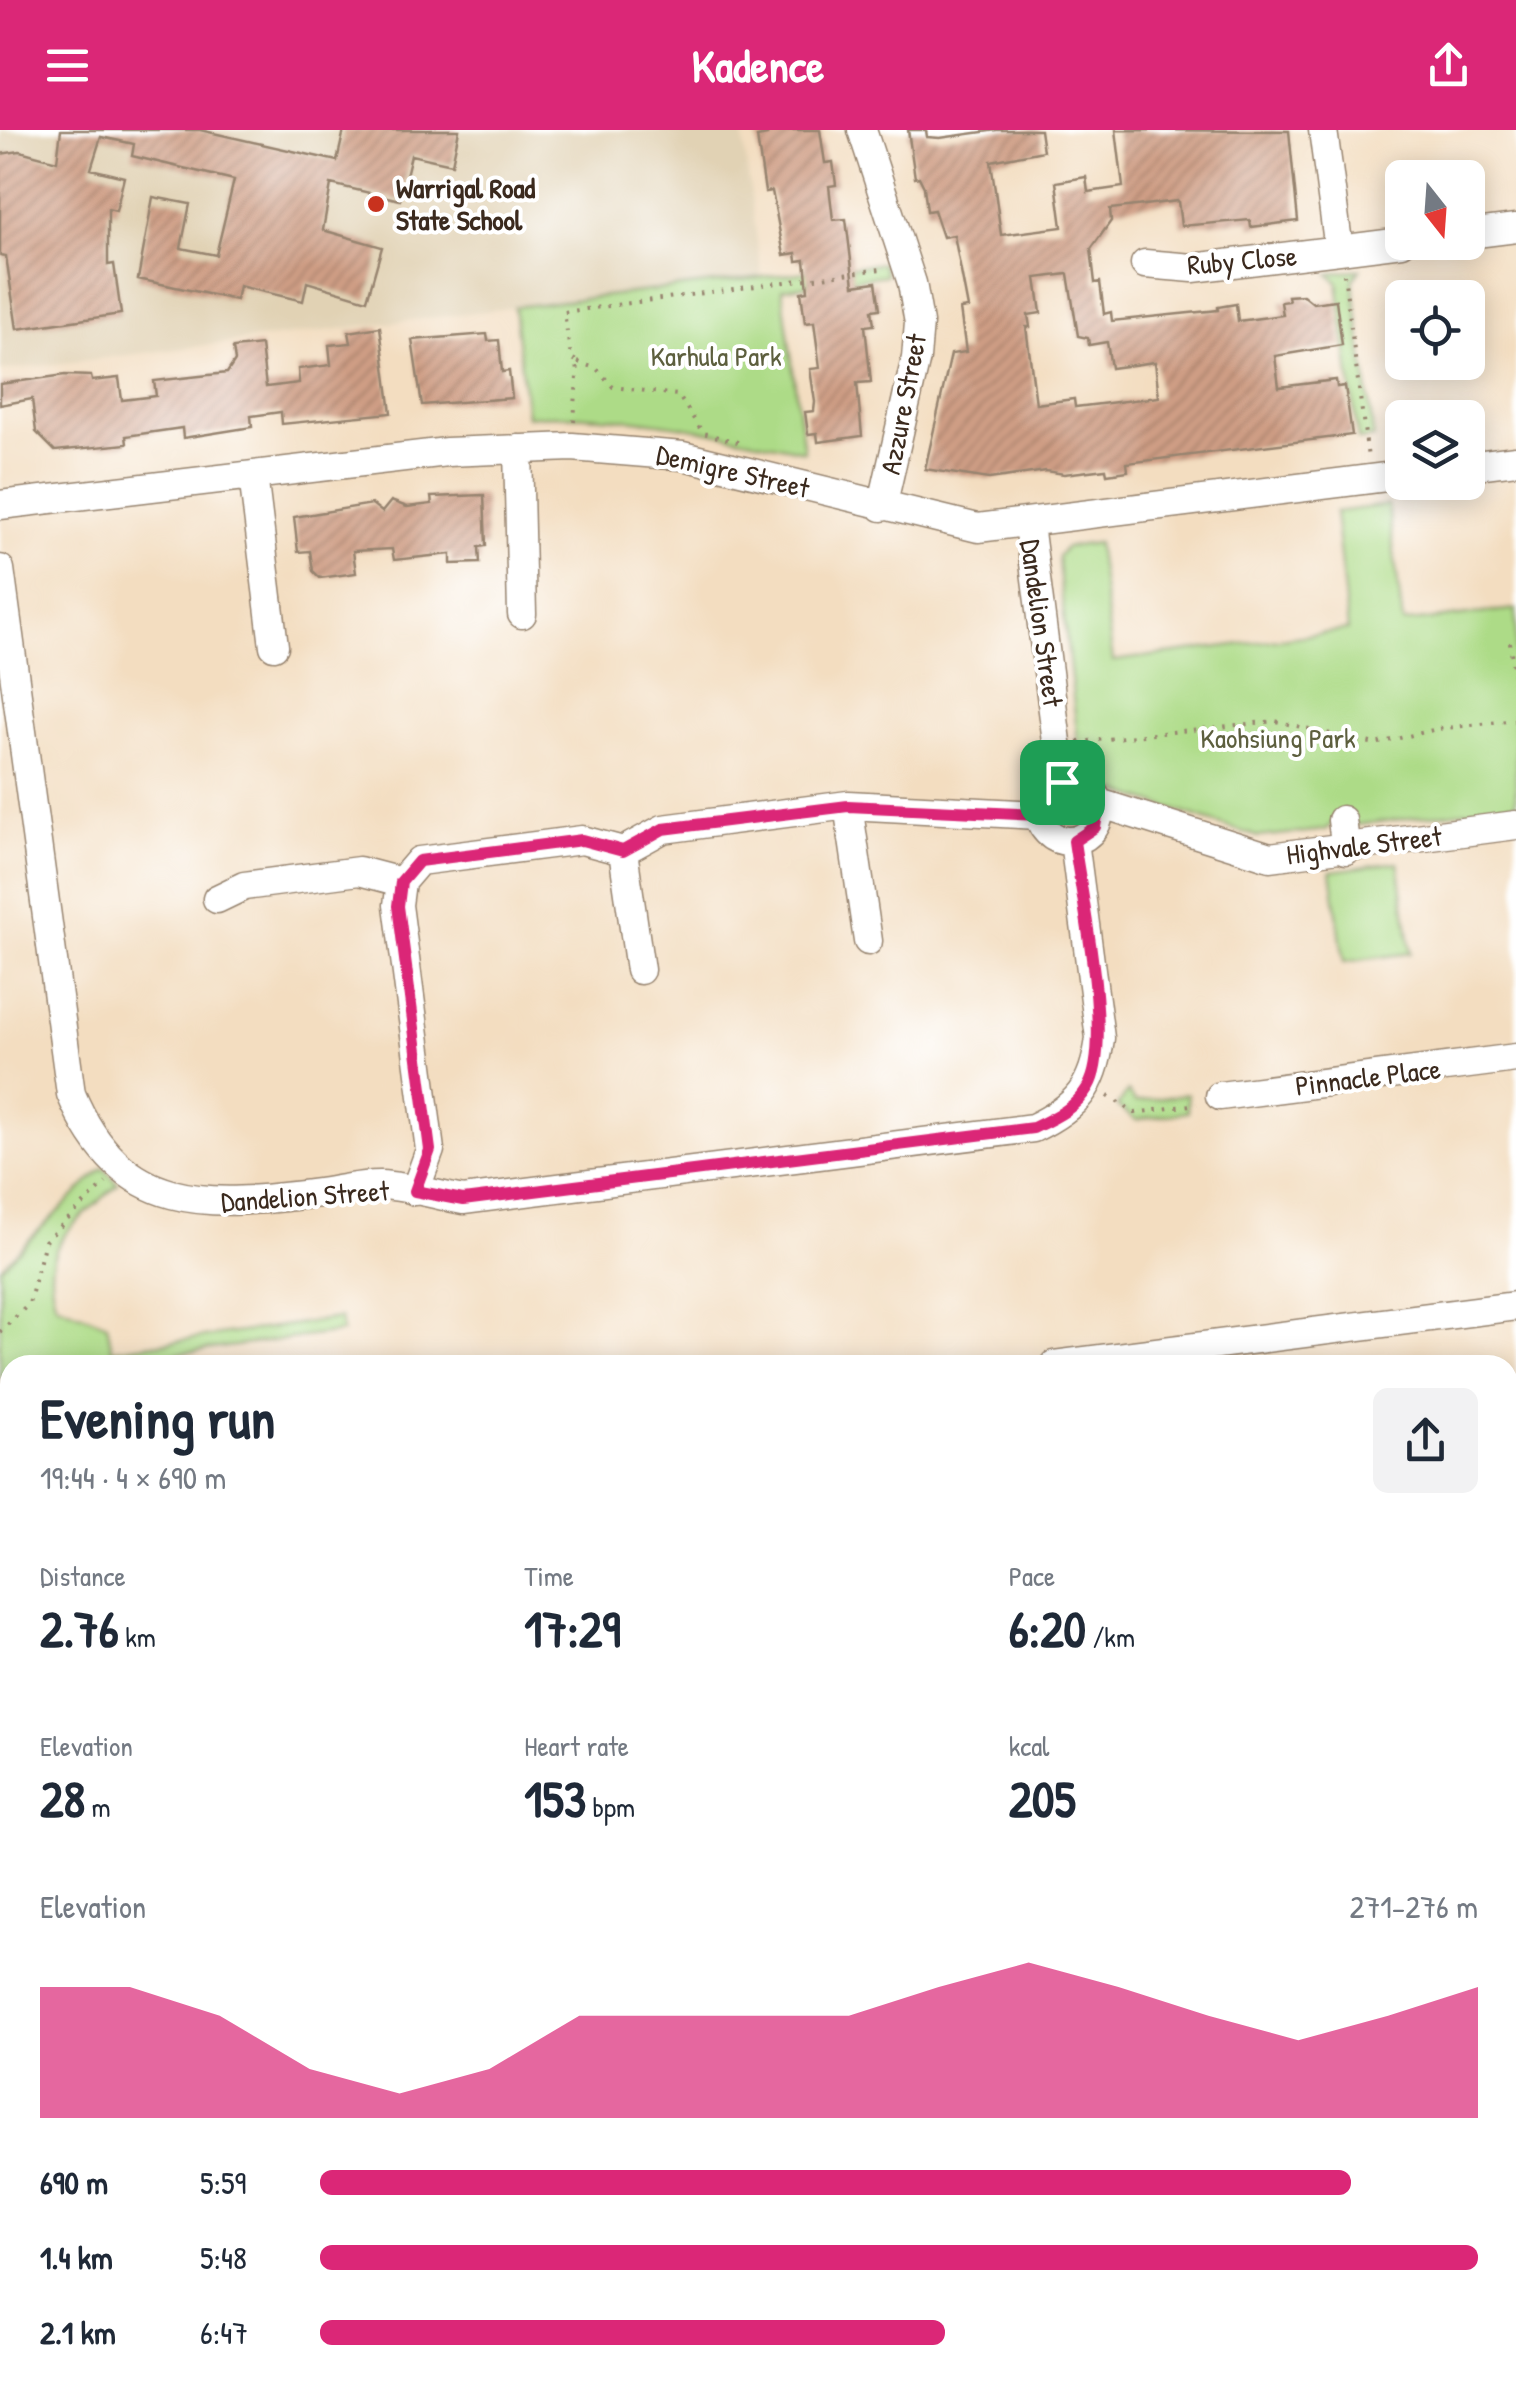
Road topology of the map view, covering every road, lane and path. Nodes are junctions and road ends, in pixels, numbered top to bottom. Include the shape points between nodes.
1 (862, 130) edge
2 (1323, 130) edge
3 (1516, 228) edge
4 (1485, 232) edge
5 (1385, 244) edge
6 (1339, 250) junction
7 (904, 261) junction
8 (1145, 264) dead end
9 (578, 362) junction
10 (745, 444) dead end
11 (572, 447) junction
12 (518, 449) junction
13 (1516, 460) edge
14 (1485, 464) edge
15 (253, 475) junction
16 (1385, 476) edge
17 (1371, 478) junction
18 (0, 506) edge
19 (882, 507) junction
20 (1029, 524) junction
21 (0, 569) edge
22 (522, 614) dead end
23 (1510, 642) dead end
24 (274, 646) dead end
25 (1516, 694) edge
26 (1516, 720) edge
27 (1058, 744) junction
28 (1062, 782) junction
29 (1099, 804) junction
30 (848, 806) junction
31 (1039, 815) junction
32 (1342, 820) dead end
33 (1516, 825) edge
34 (1074, 841) junction
35 (1346, 850) junction
36 (623, 851) junction
37 (401, 882) junction
38 (218, 899) dead end
39 (868, 941) dead end
40 (640, 970) dead end
41 (1516, 1058) edge
42 (1090, 1084) junction
43 (1220, 1096) joint
44 (120, 1169) junction
45 (415, 1191) junction
46 (1516, 1306) edge
47 (0, 1332) edge
48 (1132, 1355) edge

1 - 7 street, Azzure Street
2 - 6 street
3 - 4 street
5 - 6 street, Ruby Close
6 - 8 street, Ruby Close via 1193,268
6 - 17 path
7 - 9 path via 564,312 571,358
7 - 19 street, Azzure Street via 919,323 916,358
9 - 10 path via 613,387 678,395 703,433
9 - 11 path
11 - 12 street, Demigre Street
11 - 19 street, Demigre Street via 683,456
12 - 15 street, Demigre Street
12 - 22 street
13 - 14 street
15 - 18 street, Demigre Street
15 - 24 street
16 - 17 street, Demigre Street
17 - 20 street, Demigre Street
19 - 20 street, Demigre Street via 978,528
20 - 27 street, Dandelion Street
21 - 44 street, Dandelion Street via 64,1058 83,1122
23 - 25 path
26 - 27 path via 1438,728 1375,744 1275,721
27 - 28 street, Dandelion Street
28 - 29 street via 1081,783
28 - 31 street via 1046,792
29 - 34 street via 1095,827
29 - 35 street, Highvale Street via 1270,857
30 - 31 street
30 - 36 street via 663,829
30 - 39 street
31 - 34 street via 1050,836
32 - 35 street
33 - 35 street, Highvale Street
34 - 42 street via 1100,1038
36 - 37 street via 582,840 419,861
36 - 40 street
37 - 38 street via 359,870 244,886
37 - 45 street via 398,906 430,1150
41 - 43 street, Pinnacle Place
42 - 43 path via 1135,1113
42 - 45 street, Dandelion Street via 1066,1112 1033,1128 463,1200
44 - 45 street, Dandelion Street via 188,1201 233,1204 379,1185
44 - 47 path via 45,1241 29,1304
46 - 48 street

